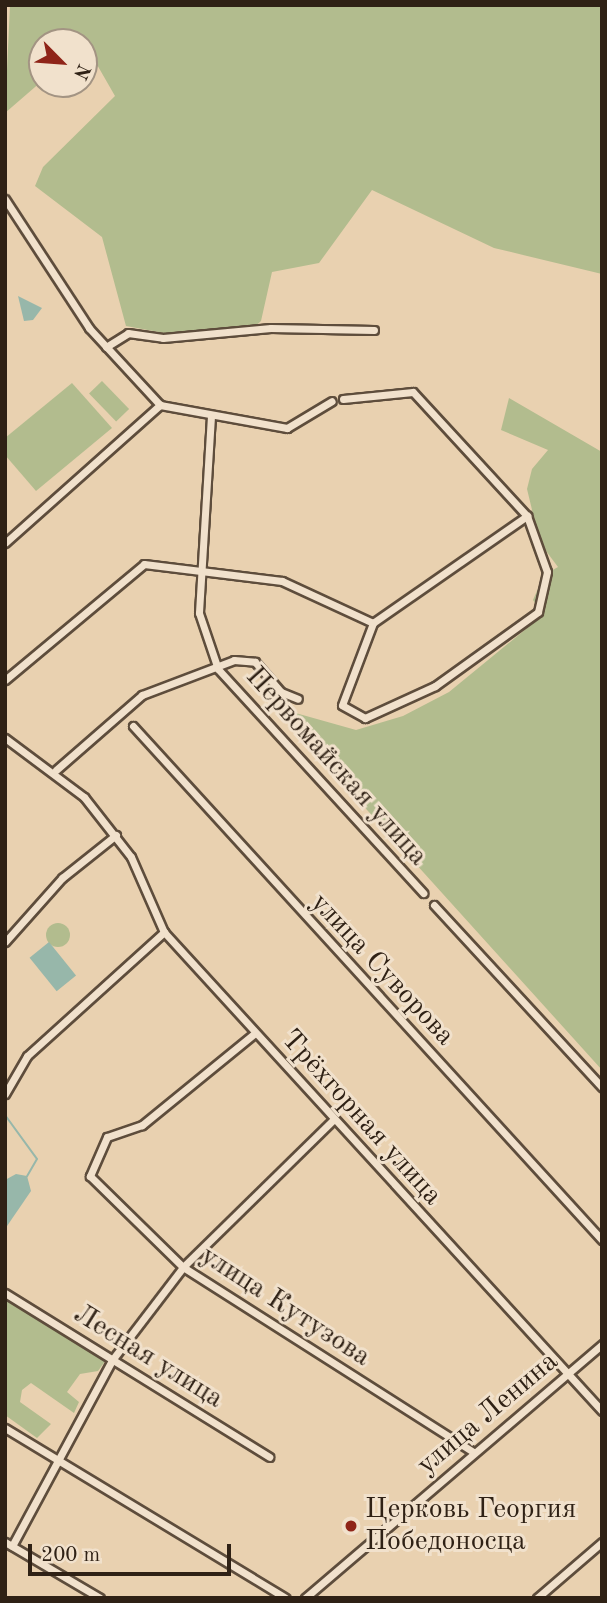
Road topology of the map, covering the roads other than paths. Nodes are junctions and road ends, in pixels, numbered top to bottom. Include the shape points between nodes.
1 (5, 199) edge
2 (374, 330) dead end
3 (106, 346) junction
4 (343, 399) dead end
5 (332, 401) dead end
6 (160, 405) junction
7 (211, 416) junction
8 (527, 516) junction
9 (5, 542) edge
10 (197, 572) junction
11 (373, 623) junction
12 (218, 669) junction
13 (5, 680) edge
14 (298, 699) dead end
15 (134, 726) dead end
16 (5, 738) edge
17 (56, 770) junction
18 (116, 835) junction
19 (423, 893) dead end
20 (434, 905) dead end
21 (164, 932) junction
22 (5, 942) edge
23 (255, 1033) junction
24 (602, 1087) edge
25 (5, 1094) edge
26 (333, 1120) junction
27 (602, 1240) edge
28 (183, 1267) junction
29 (5, 1293) edge
30 (602, 1344) edge
31 (112, 1360) junction
32 (569, 1373) junction
33 (602, 1411) edge
34 (5, 1428) edge
35 (473, 1452) junction
36 (269, 1457) dead end
37 (60, 1463) junction
38 (602, 1542) edge
39 (9, 1544) edge
40 (100, 1598) edge
41 (286, 1598) edge
42 (305, 1598) edge
43 (537, 1598) edge

1 - 3 street
2 - 3 street via 128,333
3 - 6 street
4 - 8 street via 414,392
5 - 7 street via 287,428
6 - 7 street
6 - 9 street
7 - 10 street
8 - 11 street
8 - 11 street via 547,572 538,612 435,686 365,718 342,705
10 - 11 street via 282,581
10 - 12 street via 198,613
10 - 13 street via 144,564
12 - 14 street via 234,660 256,662 281,692
12 - 17 street via 142,695
12 - 19 street, Первомайская улица
15 - 27 street, улица Суворова
16 - 17 street, Трёхгорная улица
17 - 18 street, Трёхгорная улица
18 - 21 street, Трёхгорная улица
18 - 22 street via 62,878
20 - 24 street, Первомайская улица
21 - 23 street, Трёхгорная улица
21 - 25 street via 27,1056
23 - 26 street, Трёхгорная улица
23 - 28 street, улица Кутузова via 142,1125 107,1137 90,1176
26 - 28 street
26 - 32 street, Трёхгорная улица
28 - 31 street
28 - 35 street, улица Кутузова
29 - 31 street, Лесная улица
30 - 32 street, улица Ленина
31 - 36 street, Лесная улица
31 - 37 street
32 - 33 street, Трёхгорная улица
32 - 35 street, улица Ленина
34 - 37 street
35 - 42 street, улица Ленина
37 - 39 street
37 - 41 street
38 - 43 street
39 - 40 street

